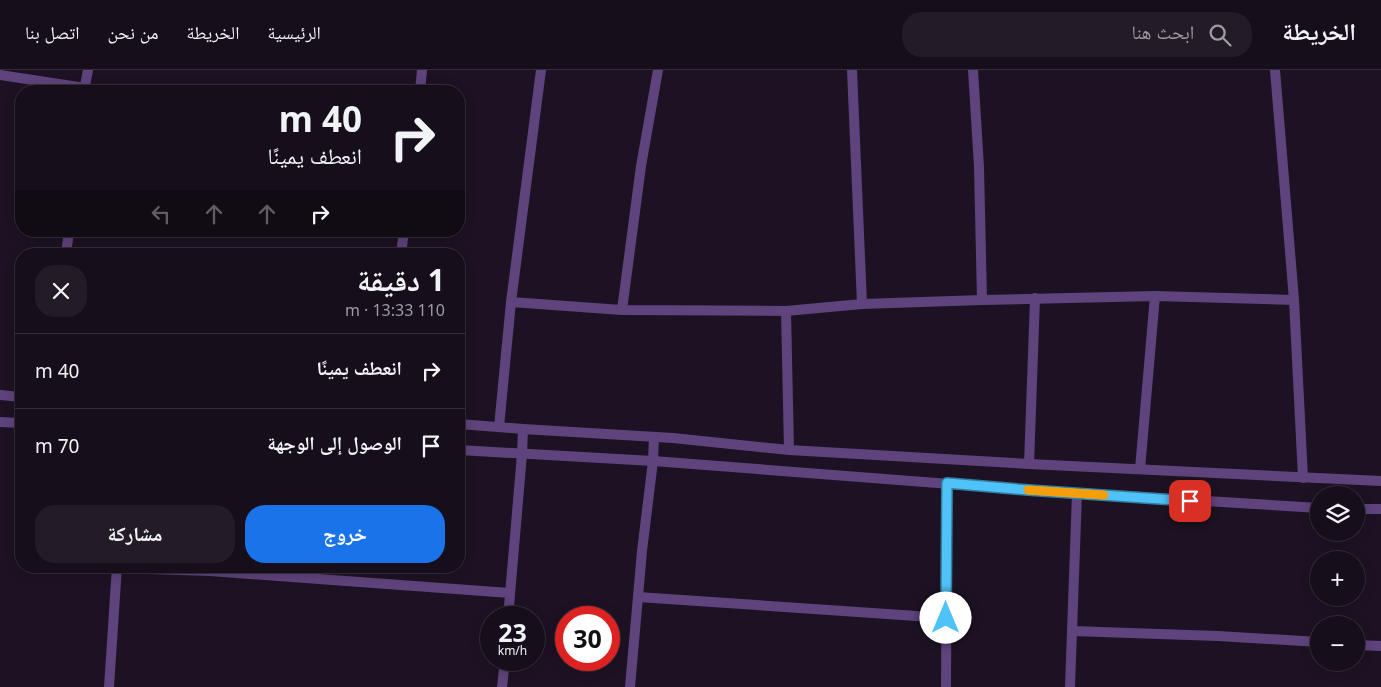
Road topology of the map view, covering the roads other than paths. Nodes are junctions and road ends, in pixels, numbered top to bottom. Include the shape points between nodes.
1 (88, 70) edge
2 (422, 70) edge
3 (541, 70) edge
4 (658, 70) edge
5 (852, 70) edge
6 (974, 70) edge
7 (1275, 70) edge
8 (0, 75) edge
9 (57, 85) edge
10 (86, 85) edge
11 (421, 85) edge
12 (1155, 296) junction
13 (1035, 298) junction
14 (982, 300) junction
15 (1294, 300) junction
16 (511, 302) junction
17 (862, 304) junction
18 (622, 310) junction
19 (786, 310) junction
20 (0, 395) edge
21 (15, 396) edge
22 (0, 422) edge
23 (15, 423) edge
24 (465, 424) edge
25 (498, 427) junction
26 (523, 429) junction
27 (654, 436) junction
28 (465, 450) edge
29 (789, 450) junction
30 (522, 454) junction
31 (653, 461) junction
32 (1029, 464) junction
33 (1140, 469) junction
34 (1303, 478) junction
35 (1381, 481) edge
36 (947, 483) junction
37 (1077, 493) junction
38 (1310, 507) edge
39 (1365, 509) edge
40 (1381, 509) edge
41 (117, 573) edge
42 (239, 573) edge
43 (510, 592) junction
44 (638, 597) junction
45 (509, 606) edge
46 (946, 618) junction
47 (1072, 631) junction
48 (1310, 641) edge
49 (1365, 645) edge
50 (1381, 646) edge
51 (503, 671) edge
52 (109, 687) edge
53 (502, 687) edge
54 (630, 687) edge
55 (946, 687) edge
56 (1070, 687) edge

1 - 10 street
2 - 11 street
3 - 16 street
4 - 18 street via 641,166
5 - 17 street
6 - 14 street via 980,167
7 - 15 street
8 - 9 street
12 - 13 street
12 - 15 street
12 - 33 street
13 - 14 street
13 - 32 street
14 - 17 street
15 - 34 street
16 - 18 street
16 - 25 street
17 - 19 street
18 - 19 street
19 - 29 street
20 - 21 street
22 - 23 street
24 - 25 street
25 - 26 street
26 - 27 street
26 - 30 street
27 - 29 street
27 - 31 street
28 - 30 street
29 - 32 street
30 - 31 street
30 - 43 street
31 - 36 street
31 - 44 street
32 - 33 street
33 - 34 street
34 - 35 street
36 - 37 street
36 - 46 street
37 - 38 street
37 - 47 street
39 - 40 street
41 - 52 street
42 - 43 street
43 - 45 street
44 - 46 street
44 - 54 street
46 - 55 street
47 - 48 street
47 - 56 street
49 - 50 street
51 - 53 street

